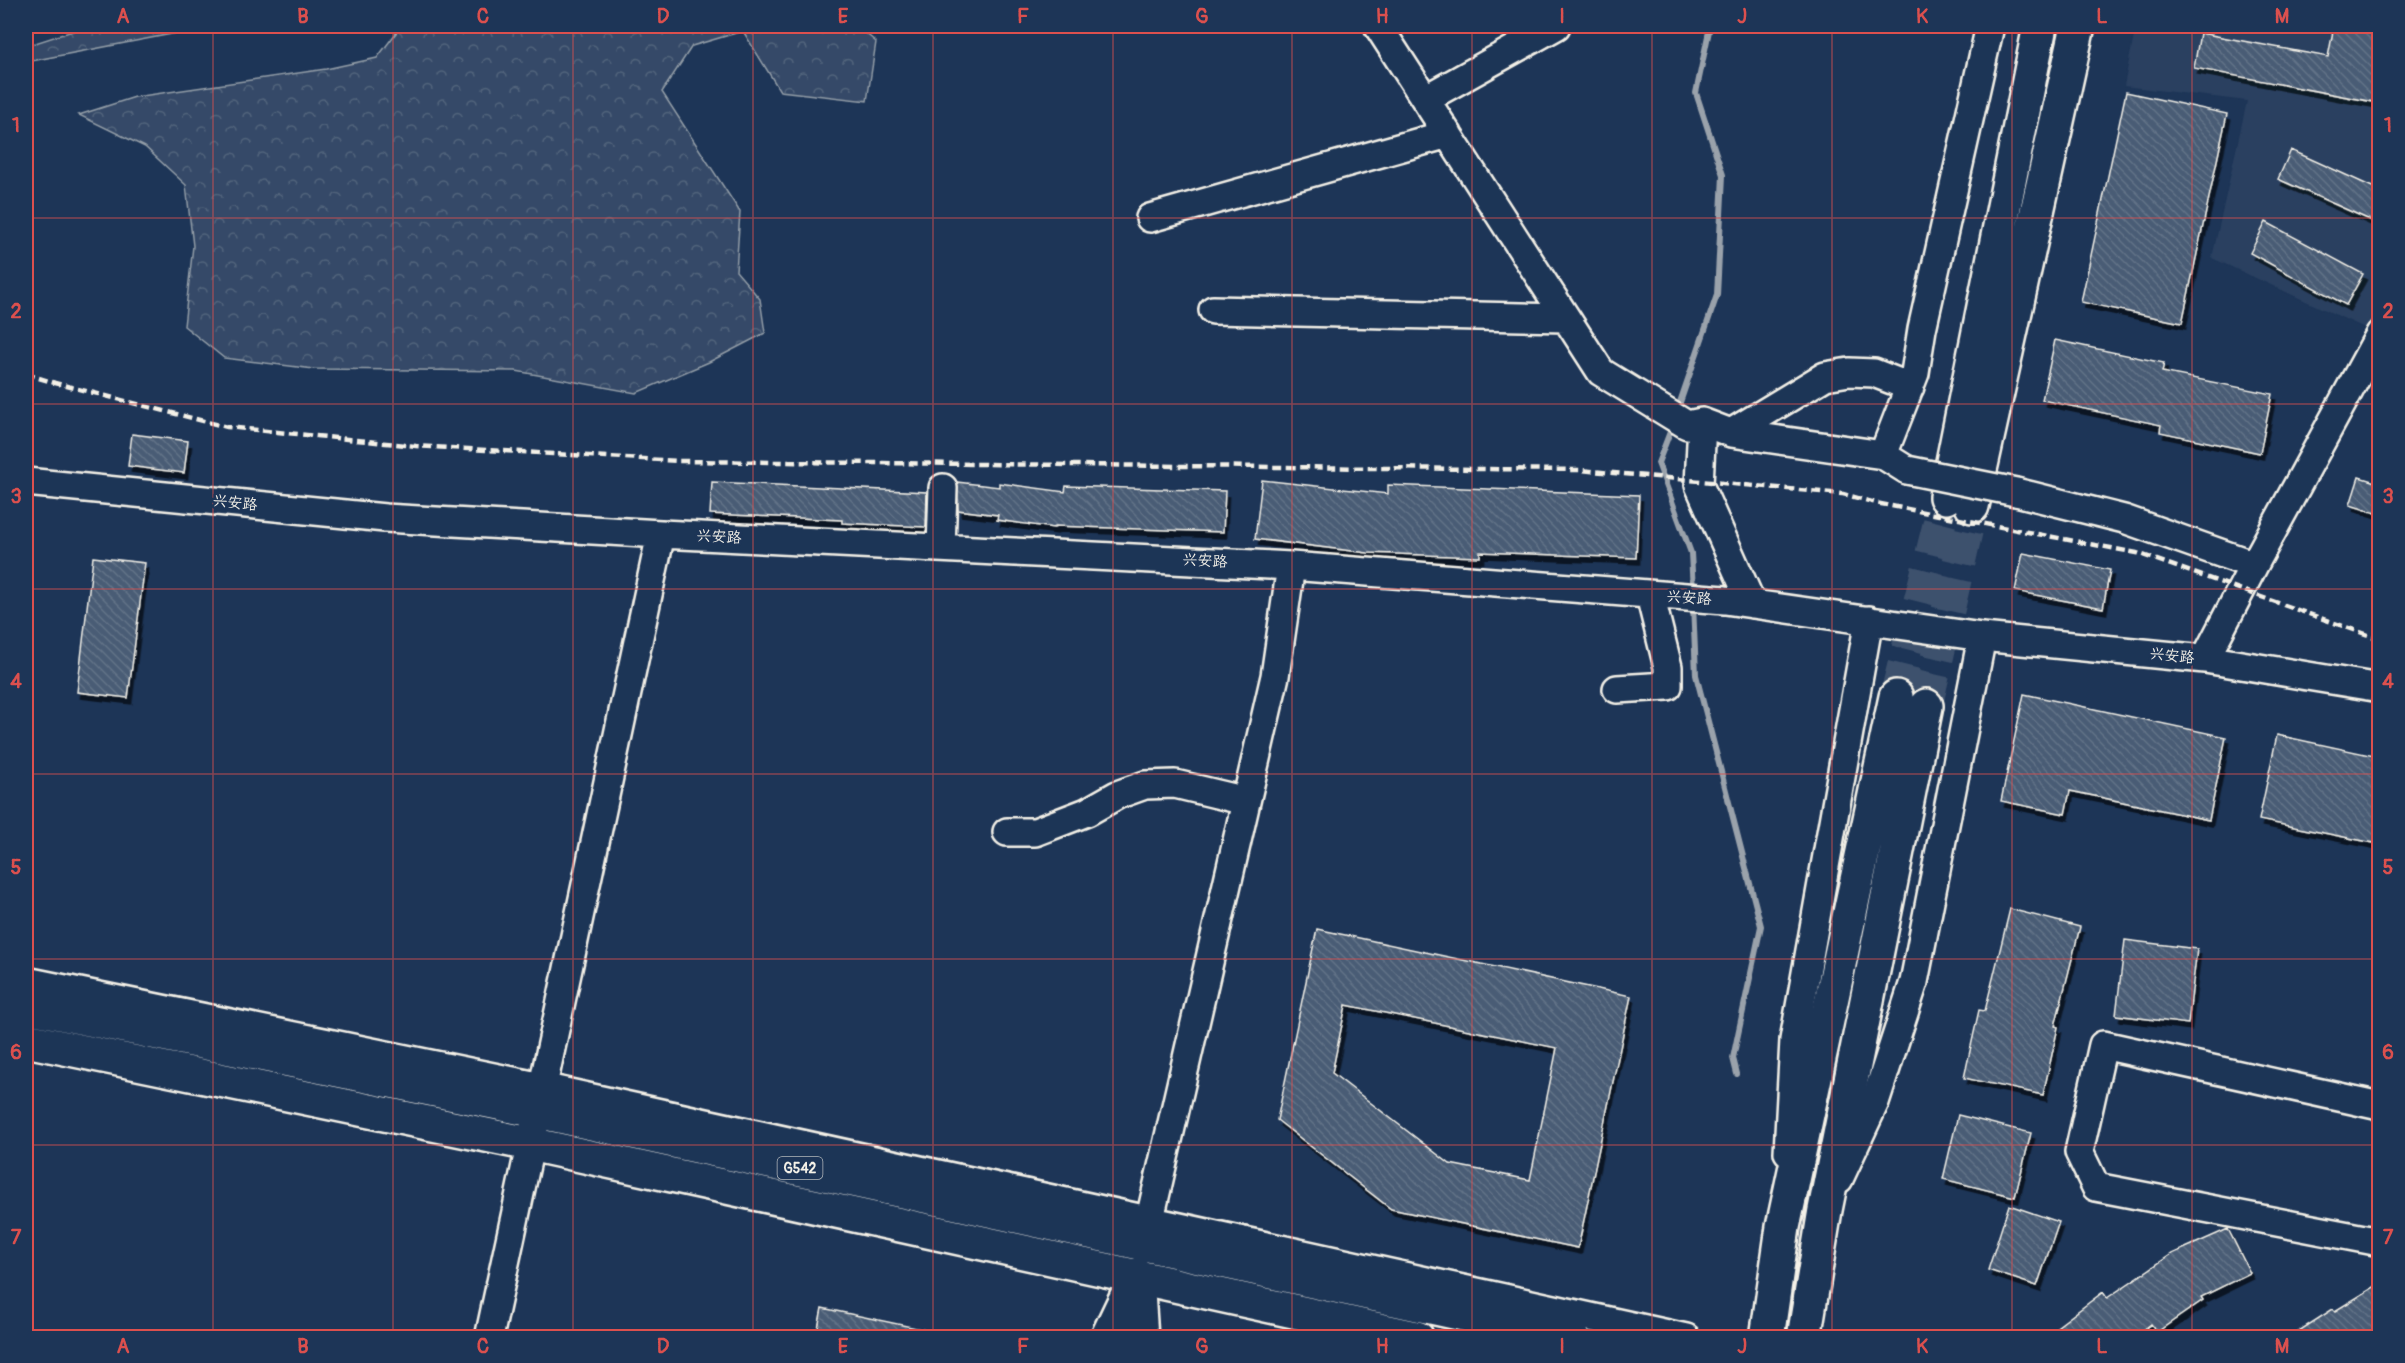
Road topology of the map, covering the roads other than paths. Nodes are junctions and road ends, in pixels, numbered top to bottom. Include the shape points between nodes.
1 (1378, 26) edge
2 (1556, 26) edge
3 (1990, 26) edge
4 (2040, 26) edge
5 (2079, 26) edge
6 (1425, 99) junction
7 (1448, 135) junction
8 (1150, 218) dead end
9 (1213, 310) dead end
10 (1566, 318) junction
11 (2379, 334) edge
12 (1910, 387) junction
13 (1685, 420) junction
14 (1731, 433) junction
15 (1883, 455) junction
16 (26, 482) edge
17 (943, 488) dead end
18 (661, 534) junction
19 (940, 548) junction
20 (2254, 565) junction
21 (1291, 566) junction
22 (1656, 596) junction
23 (1752, 604) junction
24 (1869, 620) junction
25 (1982, 637) junction
26 (2205, 659) junction
27 (1617, 688) dead end
28 (2379, 688) edge
29 (1246, 801) junction
30 (1007, 832) dead end
31 (26, 981) edge
32 (26, 1006) edge
33 (26, 1040) edge
34 (539, 1099) junction
35 (2379, 1106) edge
36 (530, 1144) junction
37 (1825, 1210) junction
38 (1783, 1227) junction
39 (1148, 1231) junction
40 (2379, 1242) edge
41 (1137, 1275) junction
42 (489, 1338) edge
43 (1107, 1338) edge
44 (1141, 1338) edge
45 (1417, 1338) edge
46 (1573, 1338) edge
47 (1686, 1338) edge
48 (1767, 1338) edge
49 (1804, 1338) edge

1 - 6 street
2 - 6 street
3 - 12 street
4 - 5 main road via 1959,502
6 - 7 street
7 - 8 street
7 - 10 street
9 - 10 street
10 - 13 street via 1601,372
11 - 20 street
12 - 14 street via 1874,373 1825,376
12 - 15 street
13 - 14 street
13 - 23 street via 1699,485
14 - 15 street
15 - 20 street, bridge via 1907,470 2124,519
16 - 18 street, 兴安路 via 385,518
17 - 19 street
18 - 19 street, 兴安路
18 - 34 street
19 - 21 street, 兴安路
20 - 26 street
21 - 22 street, 兴安路
21 - 29 street via 1275,676
22 - 23 street, 兴安路
22 - 27 street via 1668,686
23 - 24 street, 兴安路
24 - 25 street, 兴安路
24 - 38 street via 1794,1040
25 - 26 street, 兴安路
25 - 37 street via 1914,982 1875,1102
26 - 28 street, 兴安路
29 - 30 street via 1175,784 1145,785 1035,832
29 - 39 street
31 - 34 street
32 - 34 main road, G542
33 - 36 main road, G542
34 - 36 street
34 - 39 main road, G542
35 - 40 street via 2103,1045 2079,1152 2096,1187
36 - 41 main road, G542
36 - 42 street
37 - 38 main road via 1911,702
37 - 49 main road
38 - 48 main road
39 - 41 street
39 - 46 main road, G542
39 - 47 street
41 - 43 main road
41 - 44 main road
41 - 45 main road, G542

